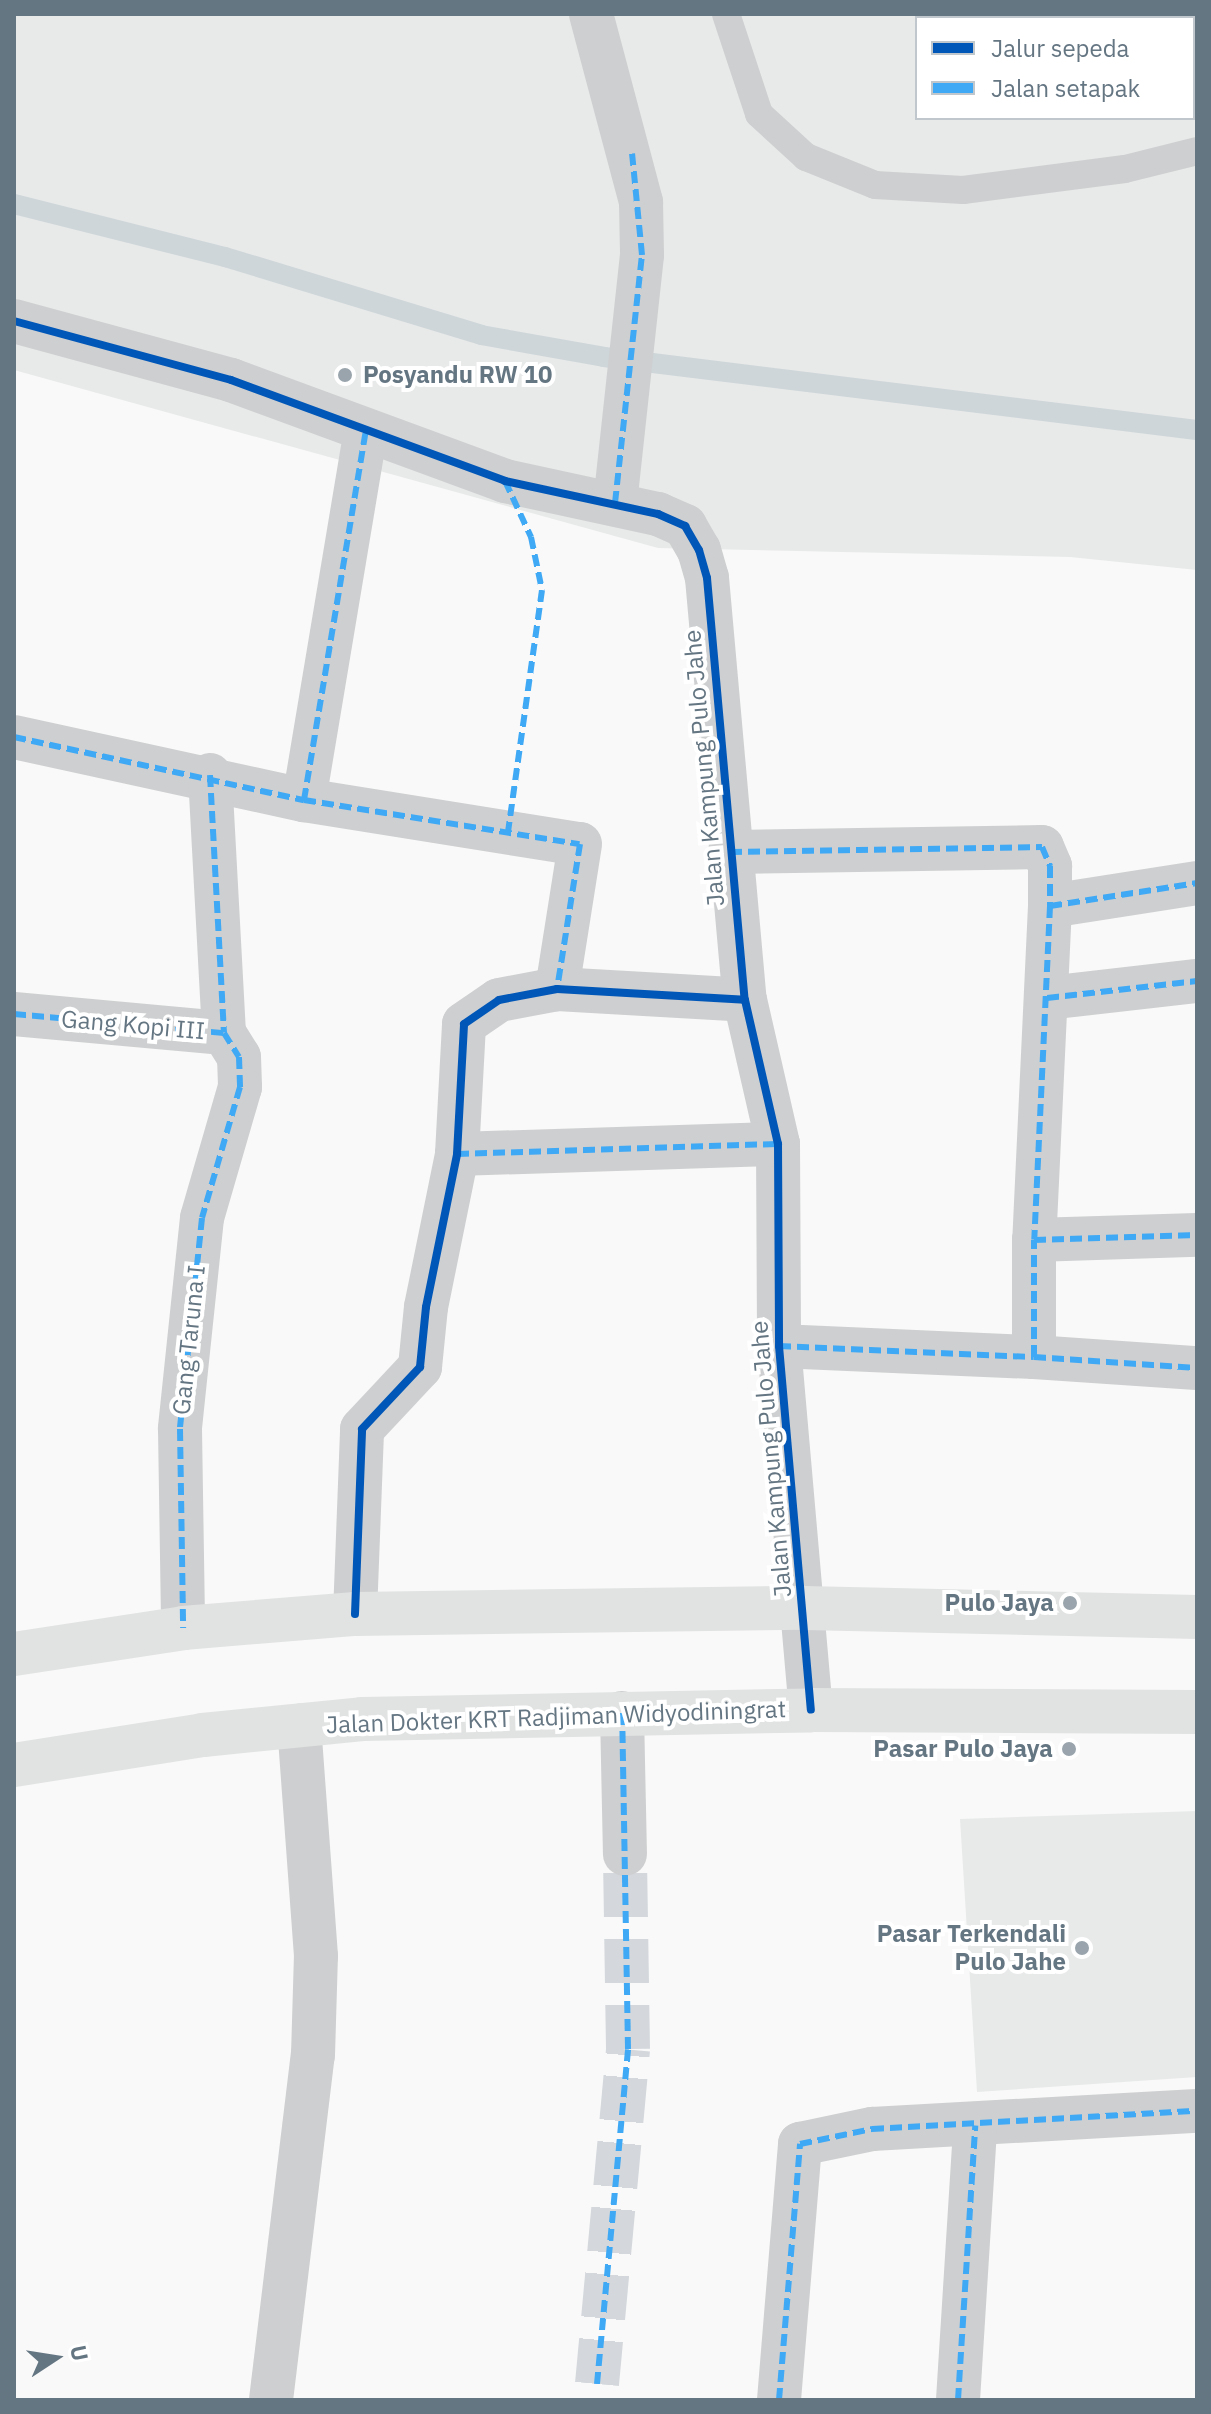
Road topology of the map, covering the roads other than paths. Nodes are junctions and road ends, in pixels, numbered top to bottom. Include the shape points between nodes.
1 (591, 14) edge
2 (726, 14) edge
3 (1197, 151) edge
4 (14, 321) edge
5 (366, 431) junction
6 (615, 503) junction
7 (14, 737) edge
8 (210, 775) junction
9 (304, 800) junction
10 (730, 852) junction
11 (1197, 883) edge
12 (1050, 906) junction
13 (1197, 981) edge
14 (557, 989) junction
15 (1047, 998) junction
16 (745, 1000) junction
17 (14, 1014) edge
18 (231, 1045) junction
19 (778, 1144) junction
20 (457, 1154) junction
21 (1197, 1235) edge
22 (1034, 1240) junction
23 (779, 1346) junction
24 (1034, 1357) junction
25 (1197, 1368) edge
26 (804, 1608) junction
27 (355, 1614) junction
28 (1197, 1617) edge
29 (183, 1628) junction
30 (14, 1654) edge
31 (811, 1710) junction
32 (1197, 1712) edge
33 (622, 1713) junction
34 (299, 1726) junction
35 (14, 1765) edge
36 (625, 1854) tunnel mouth
37 (1197, 2111) edge
38 (975, 2126) junction
39 (271, 2400) edge
40 (779, 2400) edge
41 (958, 2400) edge

1 - 6 street via 641,202 633,346
2 - 3 lane via 759,114 806,157 875,185 963,190 1125,169
4 - 5 street, Jalan Kampung Pulo Jahe via 231,380
5 - 6 street, Jalan Kampung Pulo Jahe via 505,481
5 - 9 street
6 - 10 street, Jalan Kampung Pulo Jahe via 685,526 699,550 707,578
7 - 8 street
8 - 9 street
8 - 18 street, Gang Taruna I
9 - 14 street via 580,844
10 - 12 street via 1028,843 1042,847 1050,866
10 - 16 street, Jalan Kampung Pulo Jahe
11 - 12 street
12 - 15 street
13 - 15 street
14 - 16 street
14 - 20 street via 499,1000 464,1024
15 - 22 street
16 - 19 street, Jalan Kampung Pulo Jahe
17 - 18 street, Gang Kopi III
18 - 29 street, Gang Taruna I via 240,1087 202,1218 180,1429
19 - 20 street
19 - 23 street, Jalan Kampung Pulo Jahe
20 - 27 street via 420,1367 362,1429
21 - 22 street
22 - 24 street
23 - 24 street
23 - 26 street, Jalan Kampung Pulo Jahe
24 - 25 street
26 - 27 main road
26 - 28 main road
26 - 31 street, Jalan Kampung Pulo Jahe
27 - 29 main road
29 - 30 main road
31 - 32 main road, Jalan Dokter KRT Radjiman Widyodiningrat
31 - 33 main road, Jalan Dokter KRT Radjiman Widyodiningrat
33 - 34 main road, Jalan Dokter KRT Radjiman Widyodiningrat
33 - 36 street
34 - 35 main road, Jalan Dokter KRT Radjiman Widyodiningrat
34 - 39 street via 316,1956 313,2055
37 - 38 street
38 - 40 street via 872,2129 800,2144
38 - 41 street

